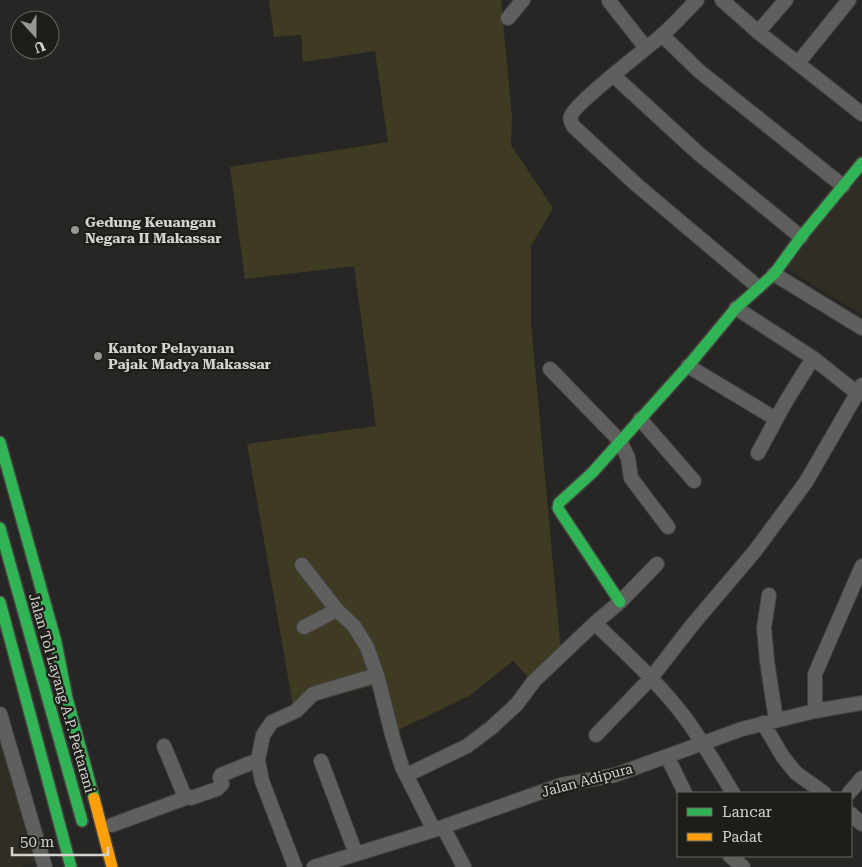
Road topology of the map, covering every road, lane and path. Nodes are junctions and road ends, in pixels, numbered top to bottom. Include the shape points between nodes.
1 (523, 0) edge
2 (697, 0) edge
3 (722, 0) edge
4 (786, 0) edge
5 (849, 0) edge
6 (609, 1) edge
7 (508, 18) dead end
8 (758, 32) junction
9 (662, 35) junction
10 (646, 48) junction
11 (798, 63) junction
12 (614, 76) junction
13 (860, 108) edge
14 (862, 163) edge
15 (842, 186) junction
16 (801, 237) junction
17 (774, 274) junction
18 (758, 286) junction
19 (736, 308) junction
20 (862, 328) edge
21 (813, 358) junction
22 (688, 366) junction
23 (550, 369) dead end
24 (860, 389) edge
25 (640, 419) junction
26 (776, 419) junction
27 (620, 441) junction
28 (0, 442) edge
29 (758, 453) dead end
30 (694, 481) dead end
31 (668, 527) dead end
32 (0, 528) edge
33 (657, 564) dead end
34 (302, 565) dead end
35 (862, 566) edge
36 (769, 595) dead end
37 (0, 602) edge
38 (620, 602) junction
39 (337, 610) junction
40 (595, 623) junction
41 (304, 627) dead end
42 (56, 642) junction
43 (377, 675) junction
44 (651, 678) junction
45 (862, 703) edge
46 (815, 711) junction
47 (0, 714) edge
48 (770, 722) junction
49 (596, 735) dead end
50 (704, 744) junction
51 (164, 746) dead end
52 (667, 756) junction
53 (258, 760) junction
54 (321, 761) dead end
55 (407, 775) junction
56 (862, 778) edge
57 (685, 792) edge
58 (733, 792) edge
59 (823, 792) edge
60 (850, 792) edge
61 (184, 795) junction
62 (40, 797) dead end
63 (852, 815) edge
64 (862, 824) edge
65 (112, 825) junction
66 (439, 828) junction
67 (84, 829) dead end
68 (356, 854) junction
69 (731, 857) edge
70 (41, 866) edge
71 (63, 867) edge
72 (71, 867) edge
73 (112, 867) edge
74 (124, 867) edge
75 (295, 867) edge
76 (314, 867) edge
77 (464, 867) edge
78 (743, 867) edge

1 - 7 street
2 - 9 street
3 - 8 street
4 - 8 street
5 - 11 street
6 - 10 street
8 - 11 street
9 - 10 street
9 - 15 street via 699,71
10 - 12 street
11 - 13 street
12 - 16 street via 698,153
12 - 18 street via 581,104 571,115 571,123 638,186
14 - 15 main road
15 - 16 main road
16 - 17 main road
17 - 18 main road
17 - 20 street
18 - 19 main road
19 - 21 street
19 - 22 main road
21 - 24 street
21 - 26 street
22 - 25 main road
22 - 26 street
23 - 27 street
24 - 44 street via 806,482 755,551
25 - 27 main road
25 - 30 street
26 - 29 street
27 - 31 street via 628,458 631,478
27 - 38 main road via 558,505
28 - 42 main road
32 - 67 main road, Jalan Tol Layang A.P. Pettarani
33 - 38 street
34 - 39 street
35 - 46 street via 816,674
36 - 48 street via 764,628
37 - 72 main road
38 - 40 street
39 - 41 street
39 - 43 street via 362,636
40 - 44 street
40 - 55 street via 534,681 491,728 467,746
42 - 65 street
42 - 73 main road via 67,698
43 - 53 street via 312,694 296,712 272,722 263,736
43 - 55 street via 393,738
44 - 49 street
44 - 50 street
45 - 46 street, Jalan Adipura
46 - 48 street, Jalan Adipura
47 - 70 street
48 - 50 street, Jalan Adipura
48 - 59 street via 782,757 796,773
50 - 52 street, Jalan Adipura
50 - 58 street
51 - 61 street
52 - 57 street
52 - 66 street, Jalan Adipura via 615,775 560,785
53 - 61 street via 221,775 220,788 190,798
53 - 75 street via 262,781
54 - 68 street
55 - 66 street
56 - 60 street
61 - 65 street via 181,800
62 - 71 main road
63 - 64 street
65 - 74 street
66 - 68 street, Jalan Adipura
66 - 77 street
68 - 76 street, Jalan Adipura
69 - 78 street

